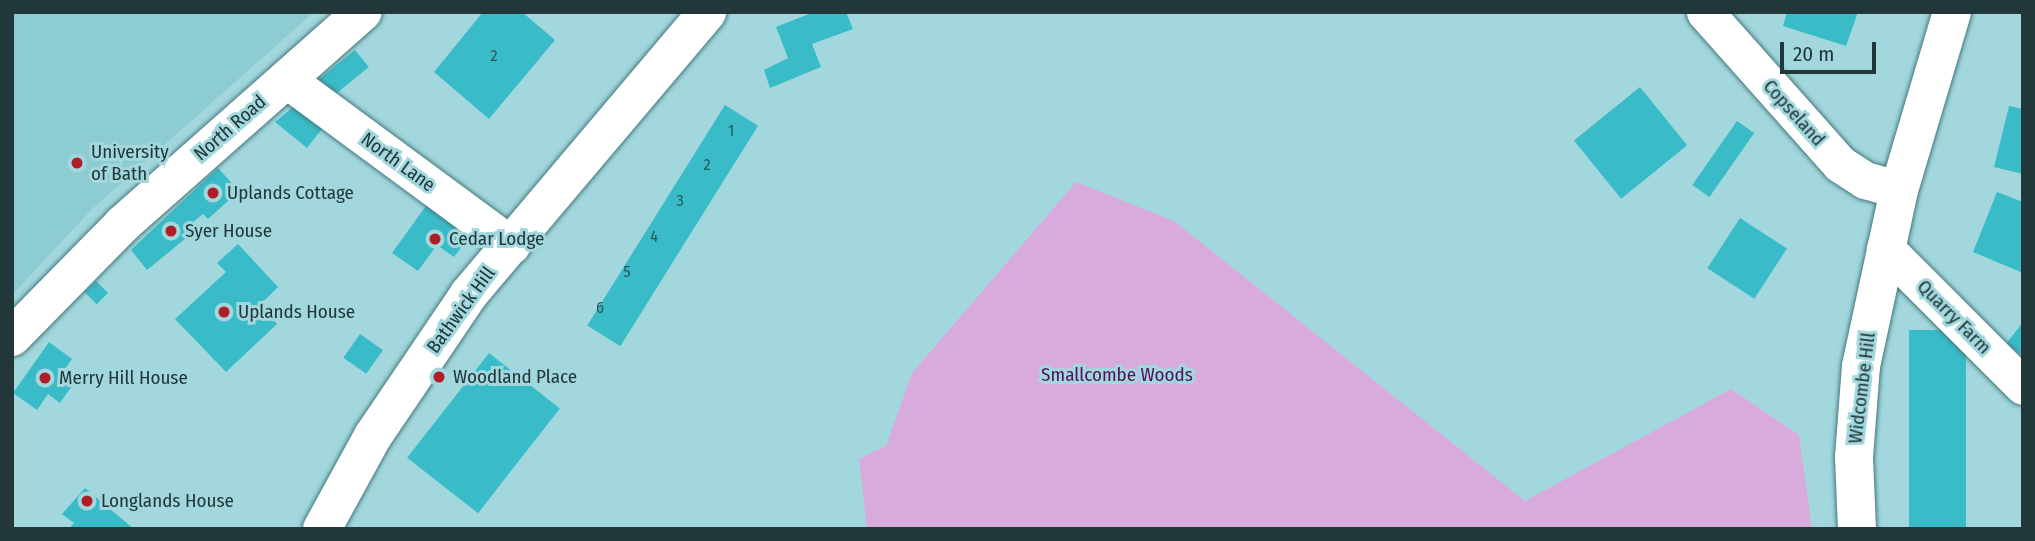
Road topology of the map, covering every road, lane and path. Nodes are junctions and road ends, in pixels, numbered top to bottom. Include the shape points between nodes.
1 (363, 12) edge
2 (707, 12) edge
3 (1705, 12) edge
4 (1952, 12) edge
5 (286, 79) junction
6 (1899, 190) junction
7 (511, 244) junction
8 (1885, 248) junction
9 (12, 337) edge
10 (2023, 386) edge
11 (322, 529) edge
12 (1857, 529) edge

1 - 5 street, North Road
2 - 7 street, Bathwick Hill
3 - 6 street, Copseland via 1840,164 1865,180
4 - 6 street, Widcombe Hill
5 - 7 street, North Lane
5 - 9 street, North Road via 123,224
6 - 8 street, Widcombe Hill
7 - 11 street, Bathwick Hill via 469,293 404,388
8 - 10 street, Quarry Farm
8 - 12 street, Widcombe Hill via 1861,366 1854,457

